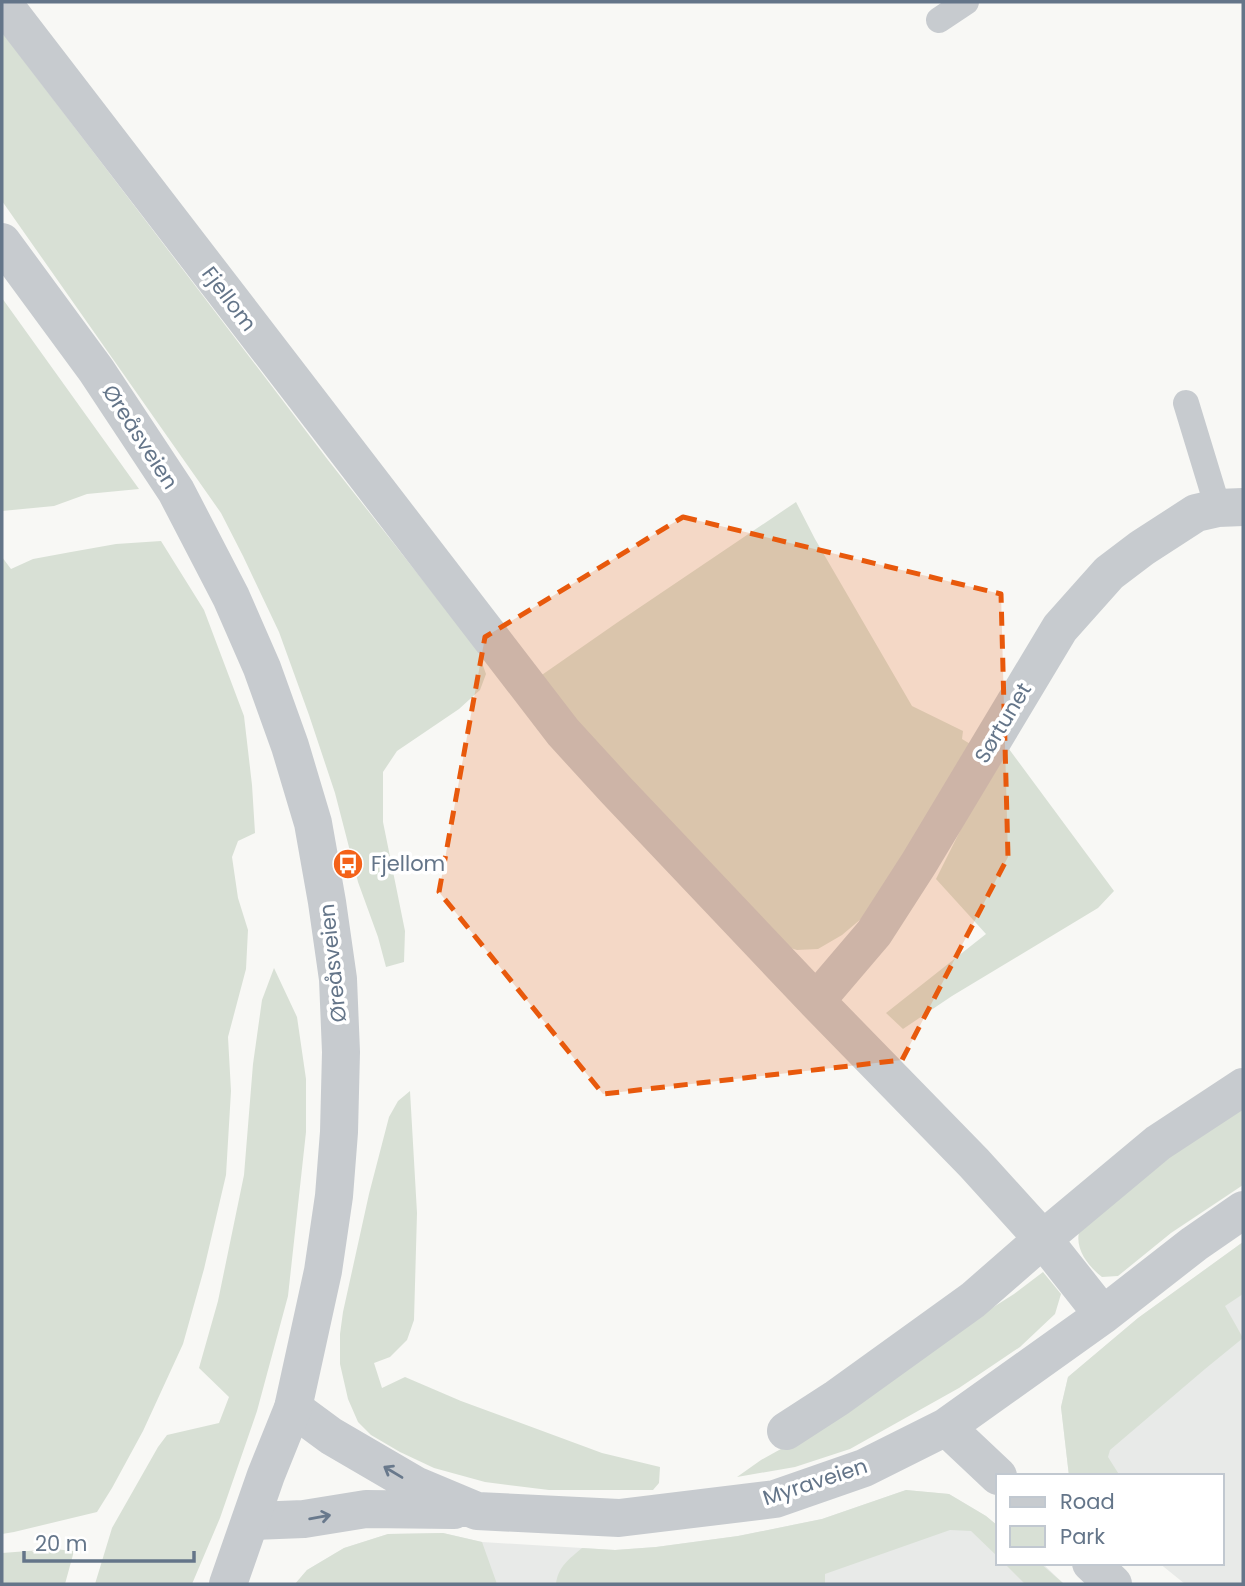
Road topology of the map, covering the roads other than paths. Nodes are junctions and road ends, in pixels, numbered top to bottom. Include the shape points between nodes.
1 (2, 2) edge
2 (966, 2) edge
3 (939, 20) dead end
4 (2, 242) edge
5 (1186, 403) dead end
6 (1231, 507) edge
7 (816, 1002) junction
8 (1243, 1087) edge
9 (1243, 1210) edge
10 (1042, 1239) junction
11 (1103, 1315) junction
12 (293, 1408) junction
13 (946, 1427) junction
14 (786, 1431) dead end
15 (996, 1474) edge
16 (477, 1511) junction
17 (252, 1521) junction
18 (1093, 1565) edge
19 (228, 1584) edge
20 (1114, 1584) edge

1 - 7 street, Fjellom via 563,732
2 - 3 lane
4 - 12 street, Øreåsveien via 96,370 176,491 262,668 313,823 338,979 340,1132 323,1270
5 - 6 lane
6 - 7 street, Sørtunet via 1196,513 1142,548 1109,573 1060,628 874,933
7 - 10 street
8 - 10 street via 1158,1143
9 - 11 street, Myraveien
10 - 11 street
10 - 14 street via 973,1300
11 - 13 street, Myraveien
16 -> 12 street, Myraveien via 415,1486
12 - 17 street, Øreåsveien
13 - 15 street
13 - 16 street, Myraveien via 864,1468 775,1499 620,1518
17 -> 16 street via 366,1509
17 - 19 street, Øreåsveien
18 - 20 street

